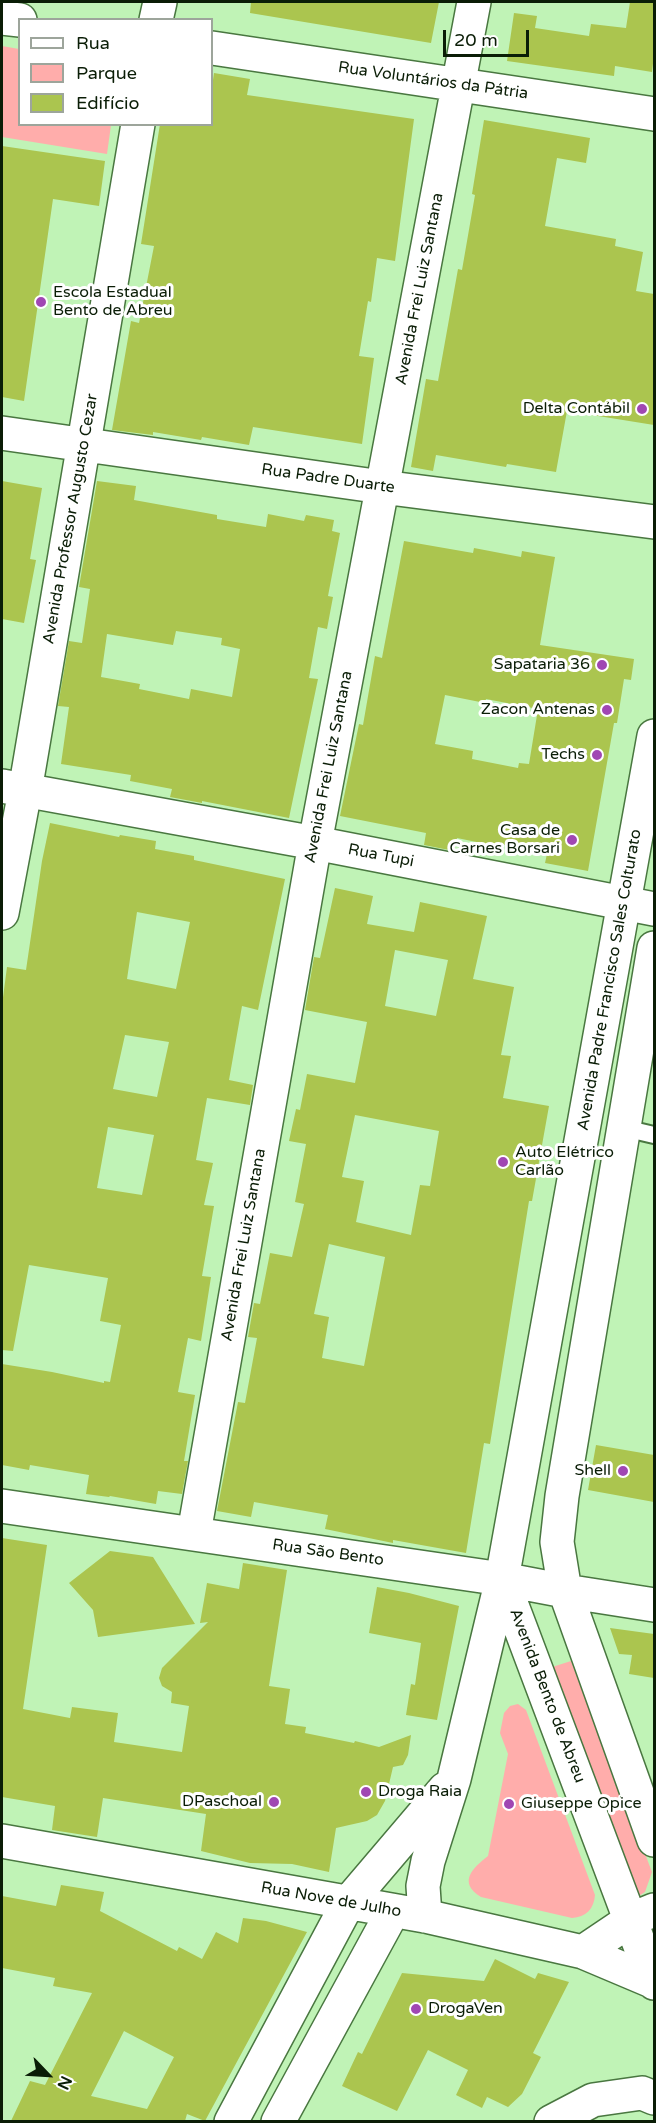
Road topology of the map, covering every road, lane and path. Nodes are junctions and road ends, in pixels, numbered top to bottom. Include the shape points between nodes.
1 (160, 2) edge
2 (474, 2) edge
3 (2, 18) edge
4 (156, 18) edge
5 (18, 20) edge
6 (213, 48) edge
7 (460, 84) junction
8 (654, 114) edge
9 (138, 126) edge
10 (2, 433) edge
11 (83, 444) junction
12 (382, 487) junction
13 (654, 522) edge
14 (654, 736) edge
15 (13, 788) edge
16 (315, 843) junction
17 (639, 907) edge
18 (2, 914) edge
19 (654, 948) edge
20 (639, 1131) edge
21 (2, 1506) edge
22 (194, 1533) junction
23 (502, 1579) junction
24 (565, 1591) junction
25 (654, 1605) edge
26 (454, 1779) junction
27 (654, 1840) edge
28 (2, 1841) edge
29 (348, 1903) junction
30 (393, 1911) junction
31 (643, 1914) edge
32 (424, 1916) junction
33 (583, 1952) junction
34 (654, 1983) edge
35 (654, 2098) edge
36 (231, 2121) edge
37 (278, 2121) edge
38 (551, 2121) edge

1 - 4 street
2 - 7 street, Avenida Frei Luiz Santana
3 - 5 street
6 - 7 street, Rua Voluntários da Pátria
7 - 8 street, Rua Voluntários da Pátria
7 - 12 street, Avenida Frei Luiz Santana
9 - 11 street, Avenida Professor Augusto Cezar
10 - 11 street, Rua Padre Duarte
11 - 12 street, Rua Padre Duarte
11 - 15 street, Avenida Professor Augusto Cezar
12 - 13 street, Rua Padre Duarte
12 - 16 street, Avenida Frei Luiz Santana
14 - 17 street, Avenida Padre Francisco Sales Colturato
15 - 16 street, Rua Tupi
15 - 18 street, Avenida Professor Augusto Cezar
16 - 17 street, Rua Tupi
16 - 22 street, Avenida Frei Luiz Santana
17 - 23 street, Avenida Padre Francisco Sales Colturato
19 - 20 street
20 - 24 street via 562,1496 557,1542
21 - 22 street, Rua São Bento
22 - 23 street, Rua São Bento
23 - 24 street, Rua São Bento
23 - 26 street, Avenida Padre Francisco Sales Colturato
23 - 31 street, Avenida Bento de Abreu
24 - 25 street, Rua São Bento
24 - 27 street
26 - 29 street
26 - 32 street, Avenida Padre Francisco Sales Colturato via 428,1861 423,1886
28 - 29 street, Rua Nove de Julho
29 - 30 street, Rua Nove de Julho
29 - 36 street
30 - 32 street, Rua Nove de Julho
30 - 37 street
31 - 33 street
31 - 34 street, Avenida Bento de Abreu
32 - 33 street, Rua Nove de Julho
33 - 34 street, Rua Nove de Julho
35 - 38 street via 642,2093 593,2100

